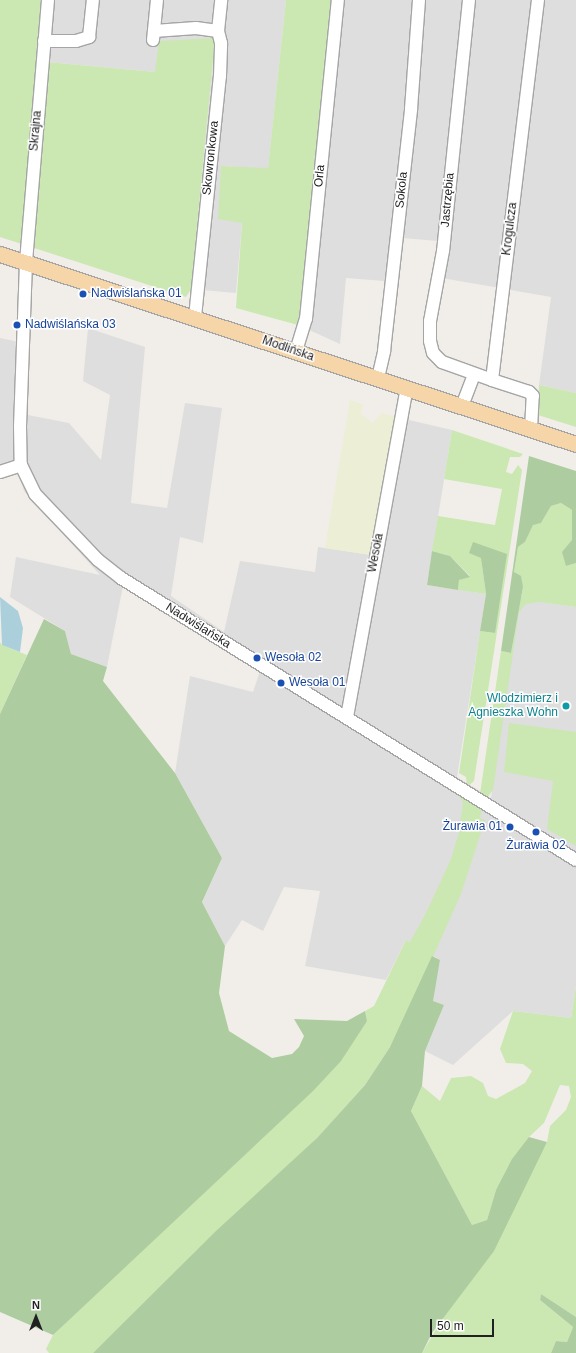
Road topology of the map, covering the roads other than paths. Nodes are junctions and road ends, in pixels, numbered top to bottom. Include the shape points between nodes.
1 (48, 0) edge
2 (92, 0) edge
3 (157, 0) edge
4 (221, 0) edge
5 (338, 0) edge
6 (419, 0) edge
7 (468, 0) edge
8 (538, 0) edge
9 (218, 31) junction
10 (44, 41) junction
11 (0, 254) edge
12 (26, 263) junction
13 (195, 317) junction
14 (296, 351) junction
15 (474, 375) junction
16 (378, 378) junction
17 (492, 380) junction
18 (407, 388) junction
19 (462, 406) junction
20 (531, 429) junction
21 (576, 444) edge
22 (21, 465) junction
23 (0, 472) edge
24 (347, 717) junction
25 (576, 860) edge

1 - 10 street, Skrajna
2 - 10 street via 89,37 76,41
3 - 9 street via 154,36 196,28
4 - 9 street, Skowronkowa
5 - 14 street, Orla via 306,319
6 - 16 street, Sokola via 409,125 384,351
7 - 15 street, Jastrzębia via 443,251 430,321 430,341 433,353 442,362
8 - 17 street, Krogulcza
9 - 13 street, Skowronkowa via 222,43 220,76
10 - 12 street, Skrajna
11 - 12 main road, Modlińska
12 - 13 main road, Modlińska
12 - 22 street, Nadwiślańska
13 - 14 main road, Modlińska
14 - 16 main road, Modlińska
15 - 17 street, Jastrzębia
15 - 19 street
16 - 18 main road, Modlińska
17 - 20 street via 529,392 533,396
18 - 19 main road, Modlińska
18 - 24 street, Wesoła
19 - 20 main road, Modlińska
20 - 21 main road, Modlińska
22 - 23 street
22 - 24 street, Nadwiślańska via 35,494 98,560 180,615
24 - 25 street, Nadwiślańska

